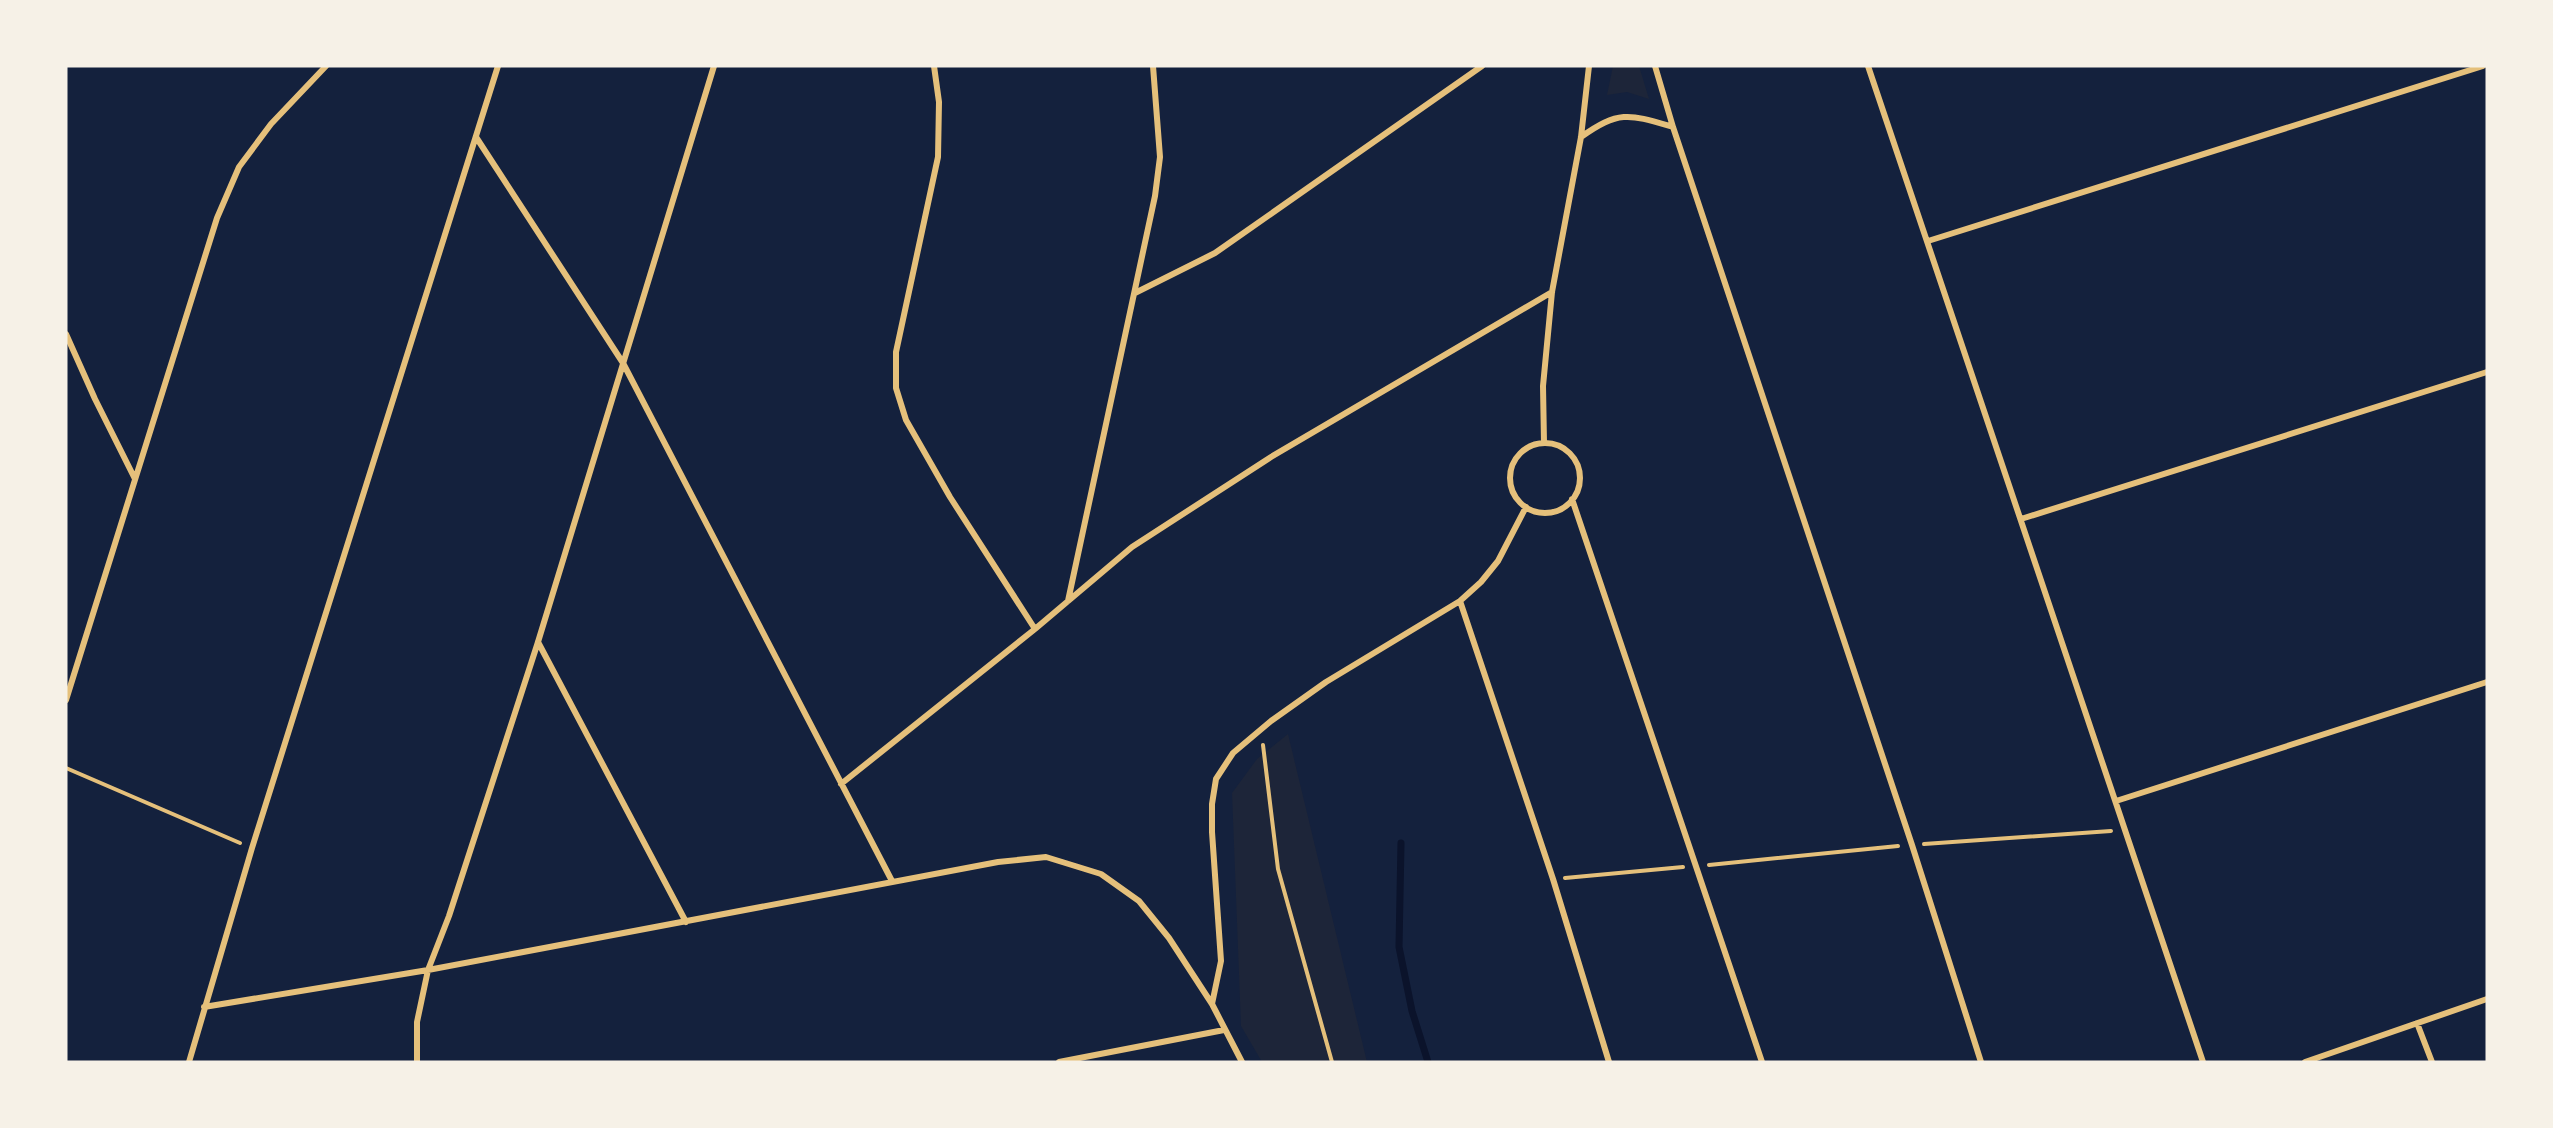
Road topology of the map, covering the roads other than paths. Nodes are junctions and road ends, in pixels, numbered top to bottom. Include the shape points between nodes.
1 (326, 66) edge
2 (498, 66) edge
3 (714, 66) edge
4 (934, 66) edge
5 (1153, 66) edge
6 (1482, 66) edge
7 (1590, 66) edge
8 (1656, 66) edge
9 (1868, 66) edge
10 (2483, 66) edge
11 (1672, 127) junction
12 (476, 136) junction
13 (1581, 137) junction
14 (1928, 241) junction
15 (1552, 292) junction
16 (1135, 293) junction
17 (66, 334) edge
18 (623, 363) junction
19 (2487, 372) edge
20 (1544, 443) junction
21 (135, 480) junction
22 (1572, 499) junction
23 (1526, 507) junction
24 (2021, 519) junction
25 (1460, 601) junction
26 (1068, 602) junction
27 (1035, 629) junction
28 (538, 642) junction
29 (2487, 681) edge
30 (66, 700) edge
31 (841, 784) junction
32 (2116, 801) junction
33 (892, 881) junction
34 (686, 922) junction
35 (428, 970) junction
36 (2487, 999) edge
37 (1212, 1004) junction
38 (204, 1007) junction
39 (2417, 1023) junction
40 (1224, 1030) junction
41 (189, 1062) edge
42 (417, 1062) edge
43 (1059, 1062) edge
44 (1242, 1062) edge
45 (1609, 1062) edge
46 (1762, 1062) edge
47 (1981, 1062) edge
48 (2203, 1062) edge
49 (2305, 1062) edge
50 (2432, 1062) edge

1 - 21 street via 271,124 239,167 217,218
2 - 12 street
3 - 18 street
4 - 27 street via 939,102 938,157 896,352 896,388 906,420 950,497
5 - 16 street via 1160,157
6 - 16 street via 1215,253
7 - 13 street
8 - 11 street
9 - 14 street
10 - 14 street
11 - 13 street via 1635,116 1614,117
11 - 47 street
12 - 18 street
12 - 38 street
13 - 15 street
14 - 24 street
15 - 20 street via 1543,386
15 - 26 street via 1270,457 1132,548
16 - 26 street
17 - 21 street
18 - 28 street
18 - 31 street
19 - 24 street
20 - 22 street via 1565,449 1578,466 1578,489
20 - 23 street via 1523,450 1511,469 1513,490
21 - 30 street
22 - 23 street via 1546,513
22 - 46 street
23 - 25 street via 1498,561
24 - 32 street
25 - 37 street via 1326,682 1233,753 1216,779 1212,832 1221,961
25 - 45 street
26 - 27 street
27 - 31 street
28 - 34 street
28 - 35 street
29 - 32 street
31 - 33 street
32 - 48 street
33 - 34 street
33 - 37 street via 1046,857 1101,874 1139,901 1169,938
34 - 35 street
35 - 38 street
35 - 42 street via 417,1022
36 - 39 street
37 - 40 street
38 - 41 street
39 - 49 street
39 - 50 street
40 - 43 street
40 - 44 street

